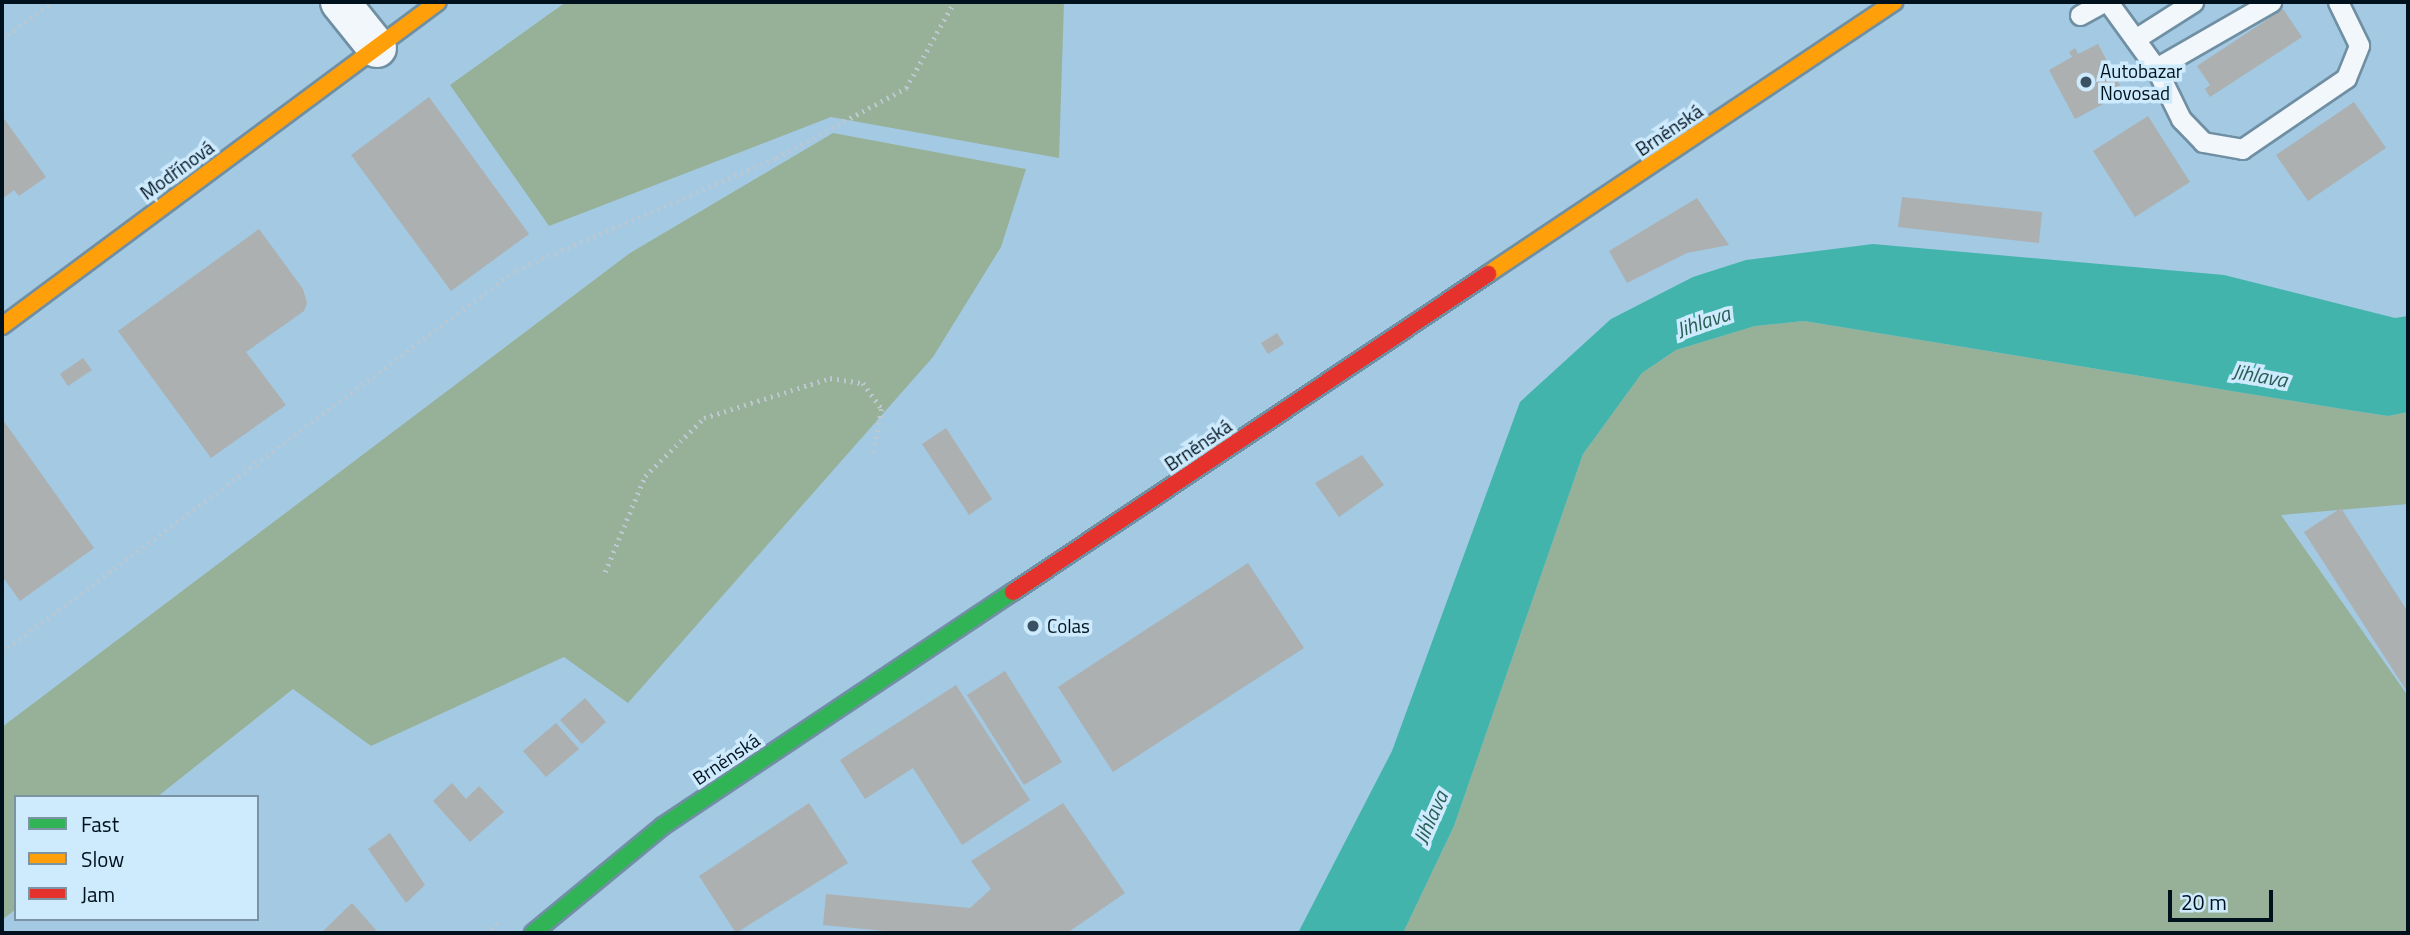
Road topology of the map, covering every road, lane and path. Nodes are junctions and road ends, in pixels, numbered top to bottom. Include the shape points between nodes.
1 (52, 2) edge
2 (340, 2) edge
3 (438, 2) edge
4 (954, 2) edge
5 (1894, 2) edge
6 (2103, 2) edge
7 (2108, 2) edge
8 (2193, 2) edge
9 (2271, 2) edge
10 (2338, 2) edge
11 (2080, 15) dead end
12 (2, 39) edge
13 (2135, 39) junction
14 (377, 48) junction
15 (2156, 68) junction
16 (2, 326) edge
17 (873, 455) dead end
18 (605, 572) dead end
19 (2, 652) edge
20 (533, 933) edge

1 - 12 path
2 - 14 street
3 - 14 main road, Modřínová
4 - 19 path via 906,88 776,158 516,270
5 - 20 main road, Brněnská via 663,826
6 - 11 lane
7 - 13 lane
8 - 13 lane
9 - 15 lane
10 - 15 lane via 2359,45 2346,78 2242,149 2203,142 2181,119
13 - 15 lane
14 - 16 main road, Modřínová
17 - 18 path via 882,409 863,383 830,379 704,418 645,476

